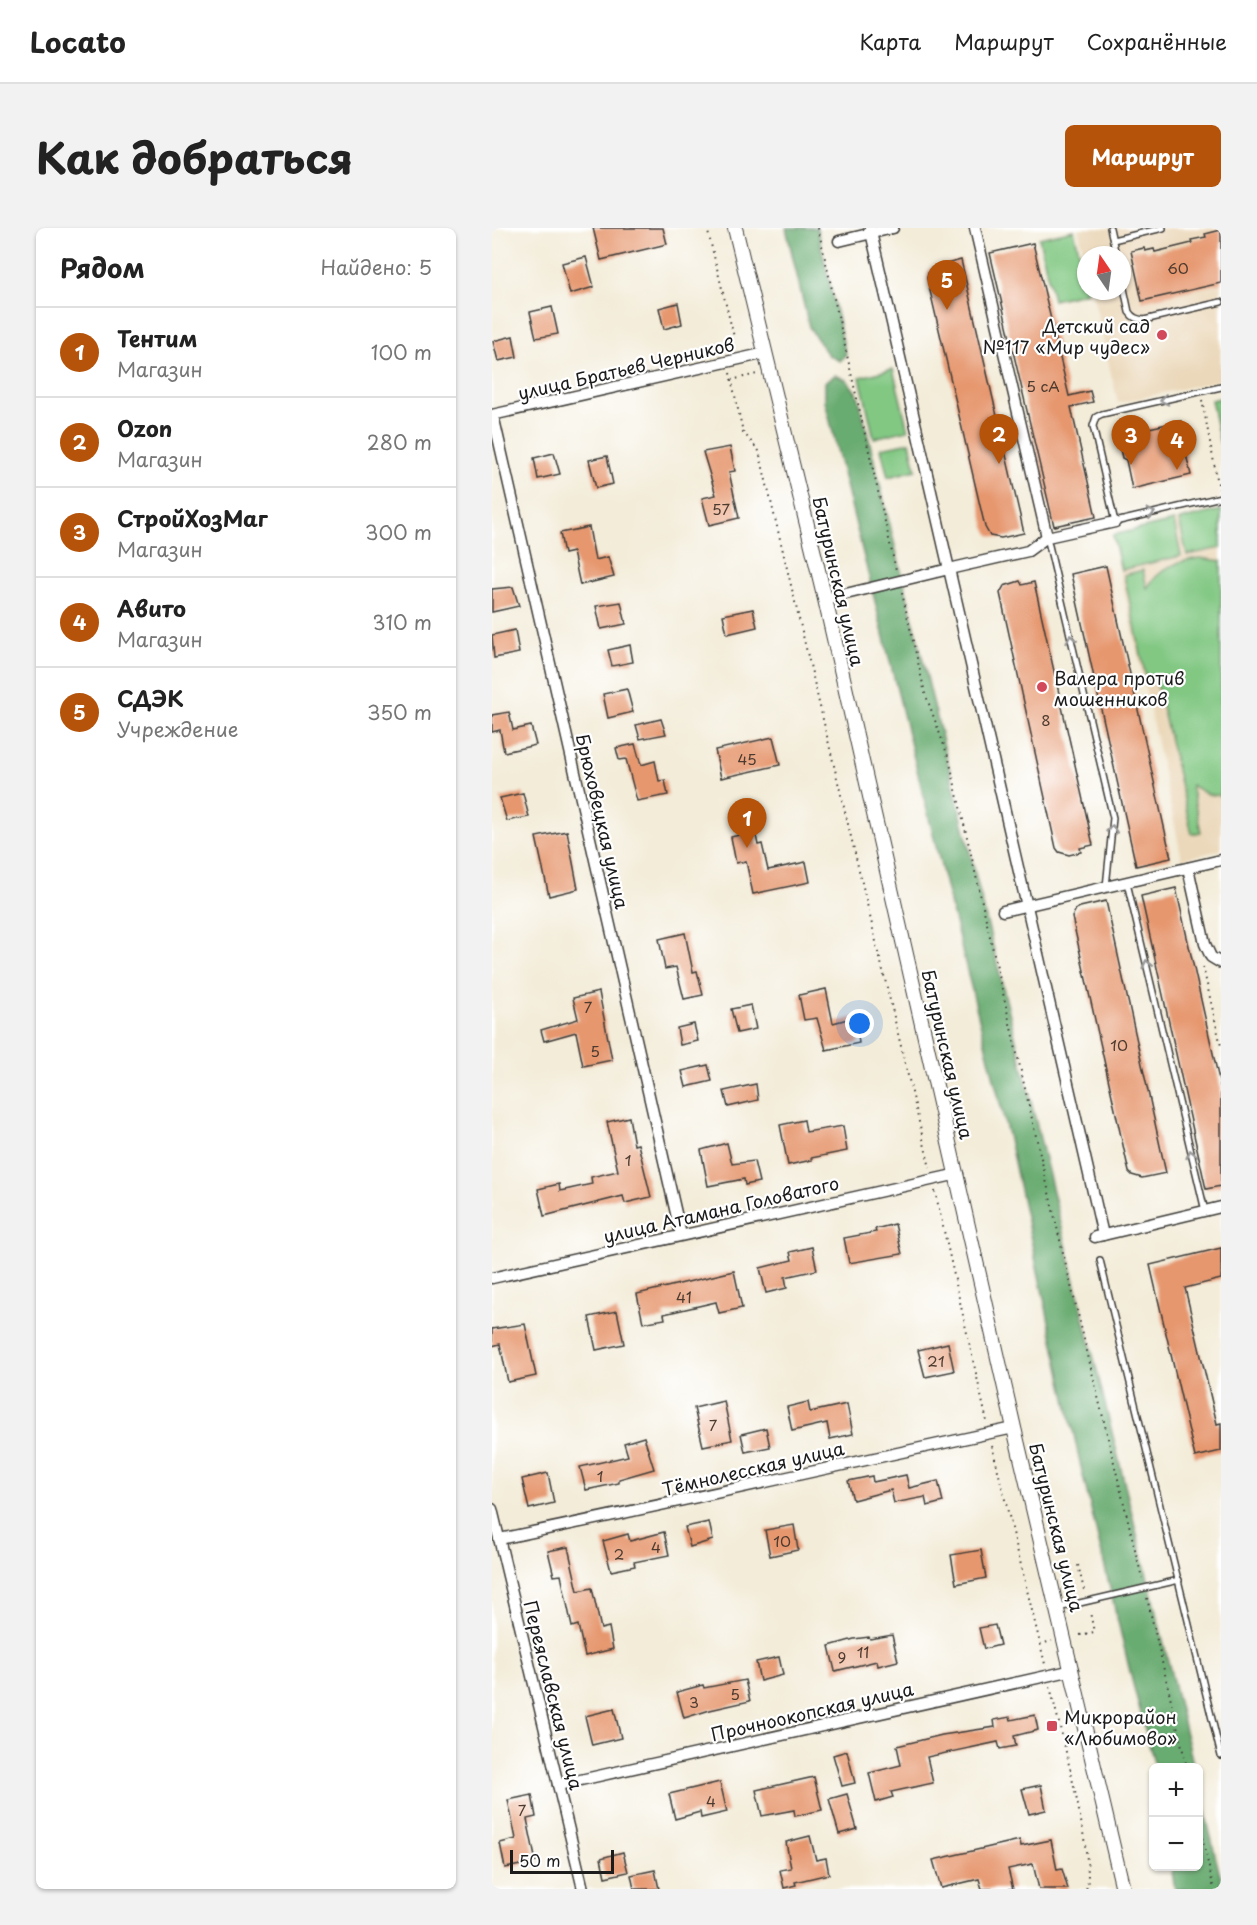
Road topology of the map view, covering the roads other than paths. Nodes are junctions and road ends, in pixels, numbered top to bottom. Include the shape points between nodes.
1 (735, 228) edge
2 (893, 228) edge
3 (975, 228) edge
4 (1110, 228) edge
5 (1163, 228) edge
6 (871, 231) edge
7 (1113, 240) junction
8 (839, 241) dead end
9 (1114, 246) edge
10 (1127, 300) edge
11 (1221, 302) edge
12 (766, 353) junction
13 (1221, 387) edge
14 (493, 415) edge
15 (1221, 497) edge
16 (1114, 522) junction
17 (1047, 537) junction
18 (949, 569) junction
19 (825, 599) junction
20 (1221, 860) edge
21 (1188, 868) junction
22 (1127, 882) junction
23 (1106, 887) junction
24 (1028, 905) junction
25 (1003, 910) dead end
26 (1221, 963) edge
27 (958, 1174) junction
28 (1221, 1207) edge
29 (1205, 1211) junction
30 (681, 1234) junction
31 (1100, 1260) dead end
32 (492, 1278) edge
33 (1014, 1428) junction
34 (492, 1509) edge
35 (499, 1539) junction
36 (1179, 1580) junction
37 (1058, 1608) junction
38 (1073, 1670) junction
39 (1221, 1756) edge
40 (558, 1785) junction
41 (583, 1889) edge
42 (1123, 1889) edge

1 - 12 street, Батуринская улица
2 - 6 street
3 - 17 street
4 - 7 lane
5 - 7 lane
6 - 8 street
6 - 18 street
7 - 9 lane
10 - 11 lane via 1131,316 1144,320
12 - 14 street, улица Братьев Черников
12 - 19 street, Батуринская улица
13 -> 16 lane via 1096,417 1093,421
14 - 30 street, Брюховецкая улица
16 -> 15 lane
16 - 17 street
17 - 18 street via 1028,551
23 -> 17 lane via 1113,818
18 - 19 street
18 - 24 street
19 - 27 street, Батуринская улица
20 - 21 street
21 - 22 street
21 - 26 street via 1205,944 1211,957
22 - 23 street
29 -> 22 lane
23 - 24 street
24 - 25 street
24 - 29 street via 1099,1236
27 - 30 street, улица Атамана Головатого
27 - 33 street, Батуринская улица
28 - 29 street
30 - 32 street, улица Атамана Головатого
31 - 36 lane
33 - 35 street, Тёмнолесская улица
33 - 37 street, Батуринская улица
34 - 35 street, Переяславская улица
35 - 40 street, Переяславская улица
36 - 37 lane
36 - 39 lane
37 - 38 street, Батуринская улица
38 - 40 street, Прочноокопская улица
38 - 42 street, Батуринская улица
40 - 41 street, Переяславская улица

